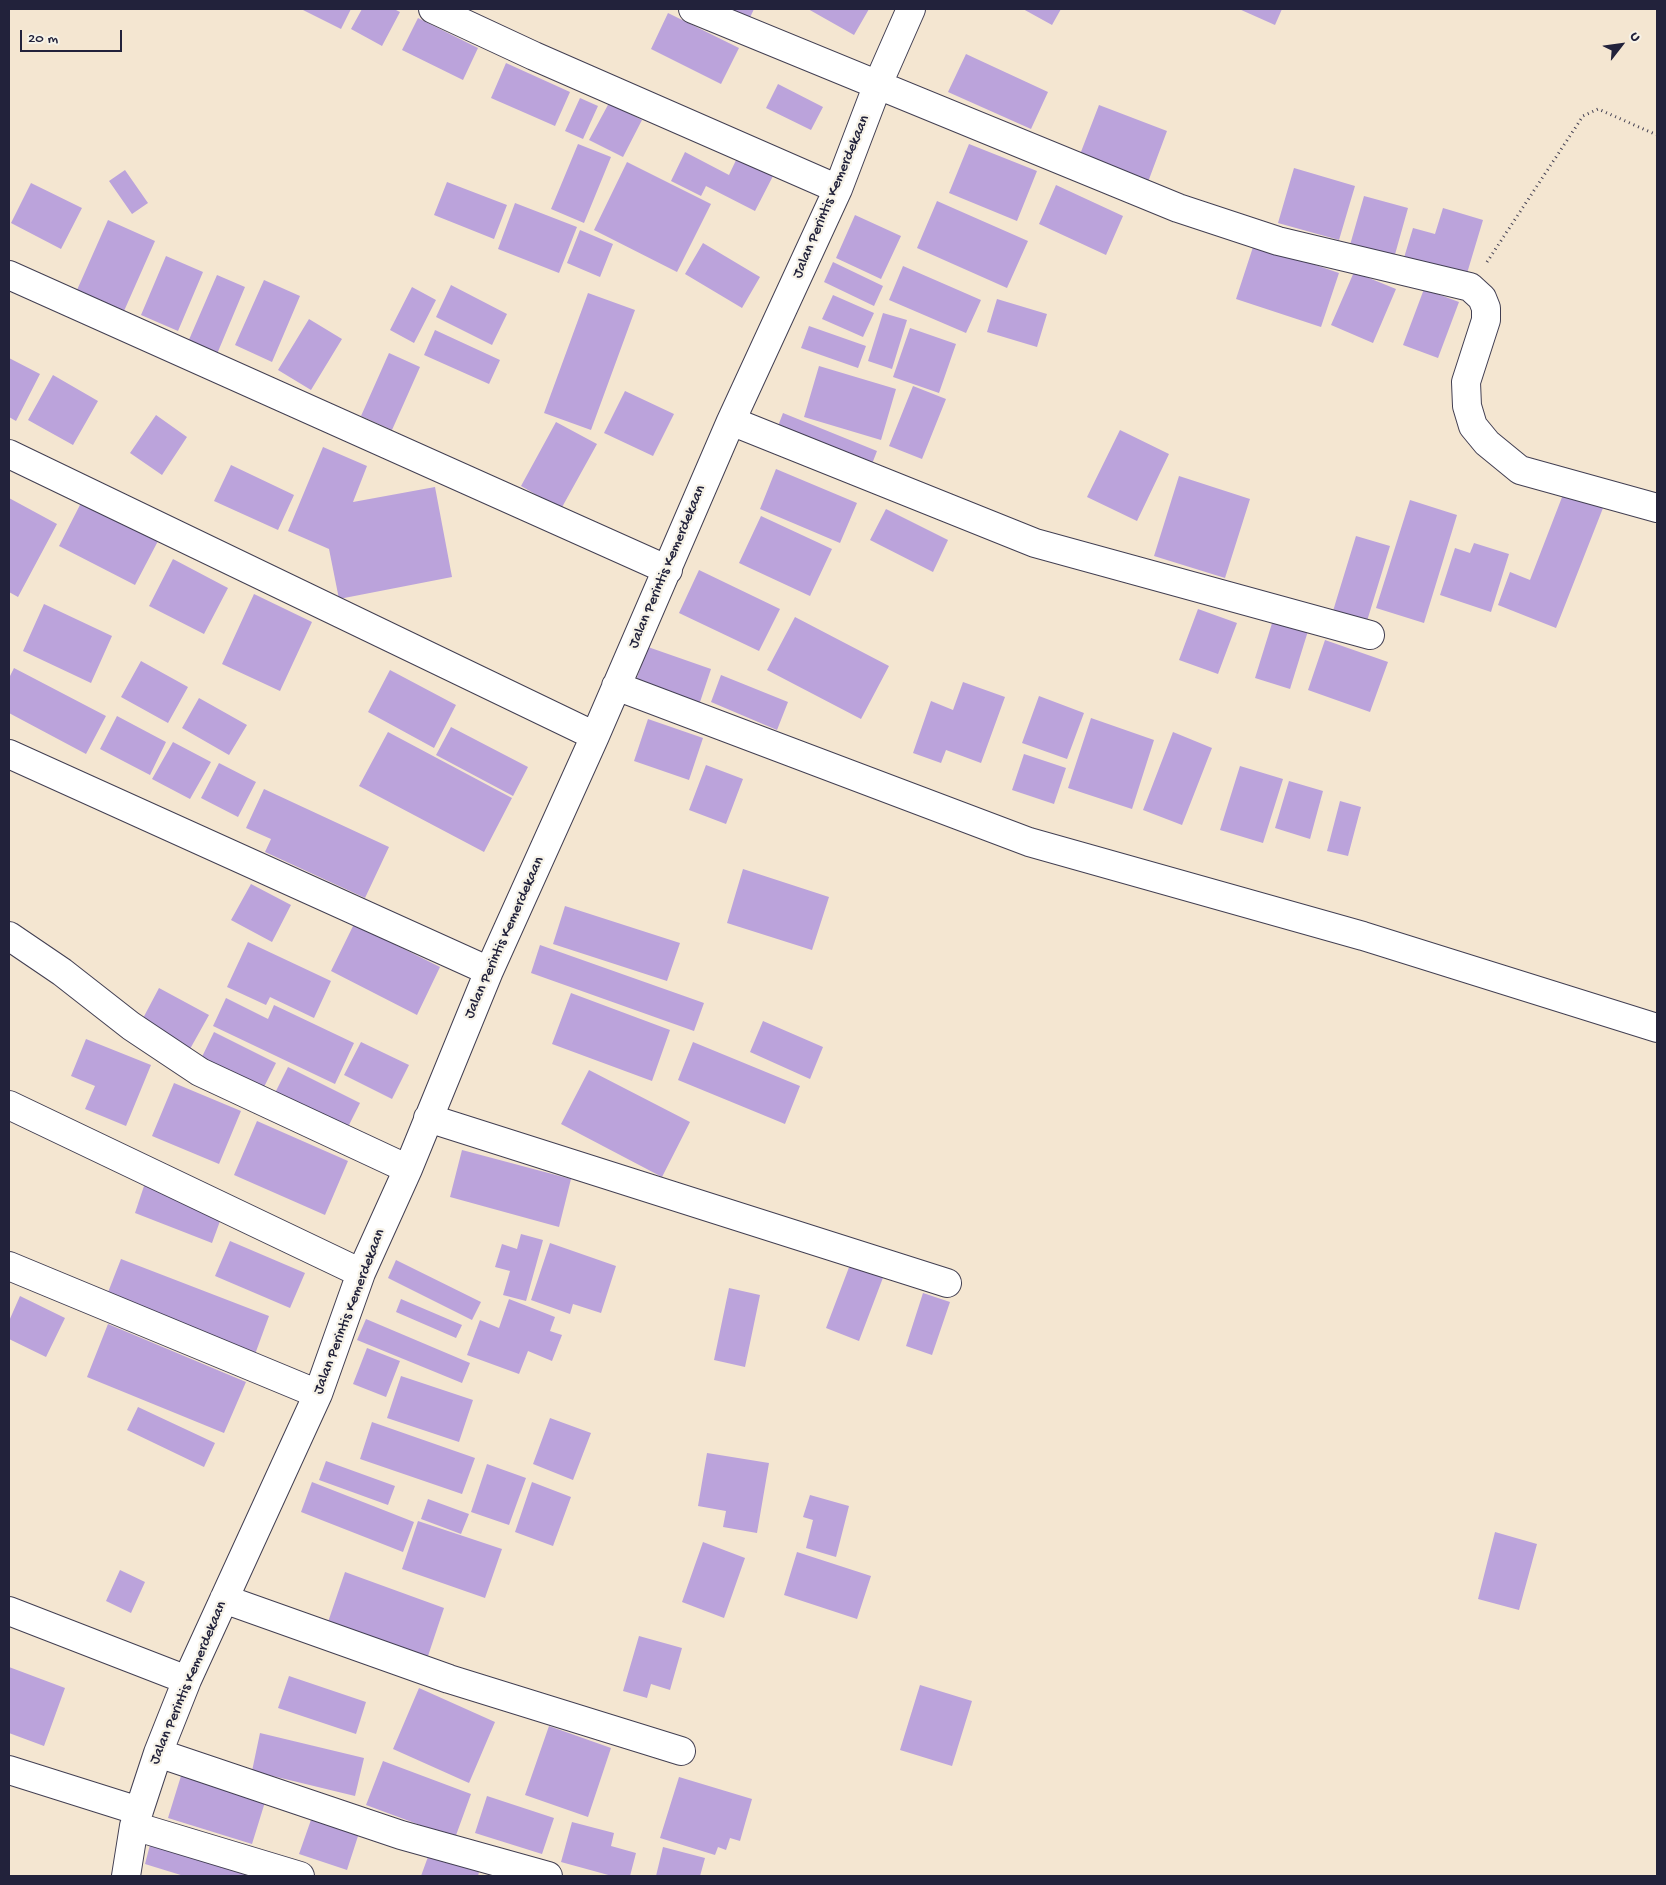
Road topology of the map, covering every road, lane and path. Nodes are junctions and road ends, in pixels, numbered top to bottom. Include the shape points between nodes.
1 (433, 9) edge
2 (693, 9) edge
3 (911, 9) edge
4 (878, 84) junction
5 (1657, 136) edge
6 (838, 189) junction
7 (9, 275) edge
8 (1470, 288) junction
9 (731, 421) junction
10 (9, 454) edge
11 (1657, 508) edge
12 (668, 570) junction
13 (1370, 635) dead end
14 (616, 686) junction
15 (595, 736) junction
16 (9, 754) edge
17 (9, 936) edge
18 (489, 971) junction
19 (1657, 1028) edge
20 (9, 1105) edge
21 (428, 1118) junction
22 (408, 1170) junction
23 (9, 1266) edge
24 (361, 1273) junction
25 (948, 1282) dead end
26 (318, 1394) junction
27 (224, 1599) junction
28 (9, 1610) edge
29 (187, 1680) junction
30 (681, 1751) dead end
31 (158, 1754) junction
32 (9, 1770) edge
33 (137, 1818) junction
34 (126, 1876) edge
35 (300, 1876) edge
36 (548, 1876) edge

1 - 6 street
2 - 4 street
3 - 4 street, Jalan Perintis Kemerdekaan
4 - 6 street, Jalan Perintis Kemerdekaan
4 - 8 street via 1178,208 1278,241
5 - 8 path via 1598,109 1583,116
6 - 9 street, Jalan Perintis Kemerdekaan
7 - 12 street
8 - 11 street via 1482,298 1486,320 1466,382 1467,406 1473,426 1487,443 1520,470
9 - 12 street, Jalan Perintis Kemerdekaan
9 - 13 street via 1035,543
10 - 15 street
12 - 14 street, Jalan Perintis Kemerdekaan
14 - 15 street, Jalan Perintis Kemerdekaan
14 - 19 street via 1029,842 1364,936
15 - 18 street, Jalan Perintis Kemerdekaan
16 - 18 street
17 - 22 street via 131,1026 200,1072
18 - 21 street, Jalan Perintis Kemerdekaan
20 - 24 street
21 - 22 street, Jalan Perintis Kemerdekaan
21 - 25 street
22 - 24 street, Jalan Perintis Kemerdekaan
23 - 26 street
24 - 26 street, Jalan Perintis Kemerdekaan
26 - 27 street, Jalan Perintis Kemerdekaan
27 - 29 street, Jalan Perintis Kemerdekaan
27 - 30 street via 449,1679
28 - 29 street
29 - 31 street, Jalan Perintis Kemerdekaan
31 - 33 street, Jalan Perintis Kemerdekaan
31 - 36 street via 401,1835
32 - 33 street
33 - 34 street, Jalan Perintis Kemerdekaan
33 - 35 street

